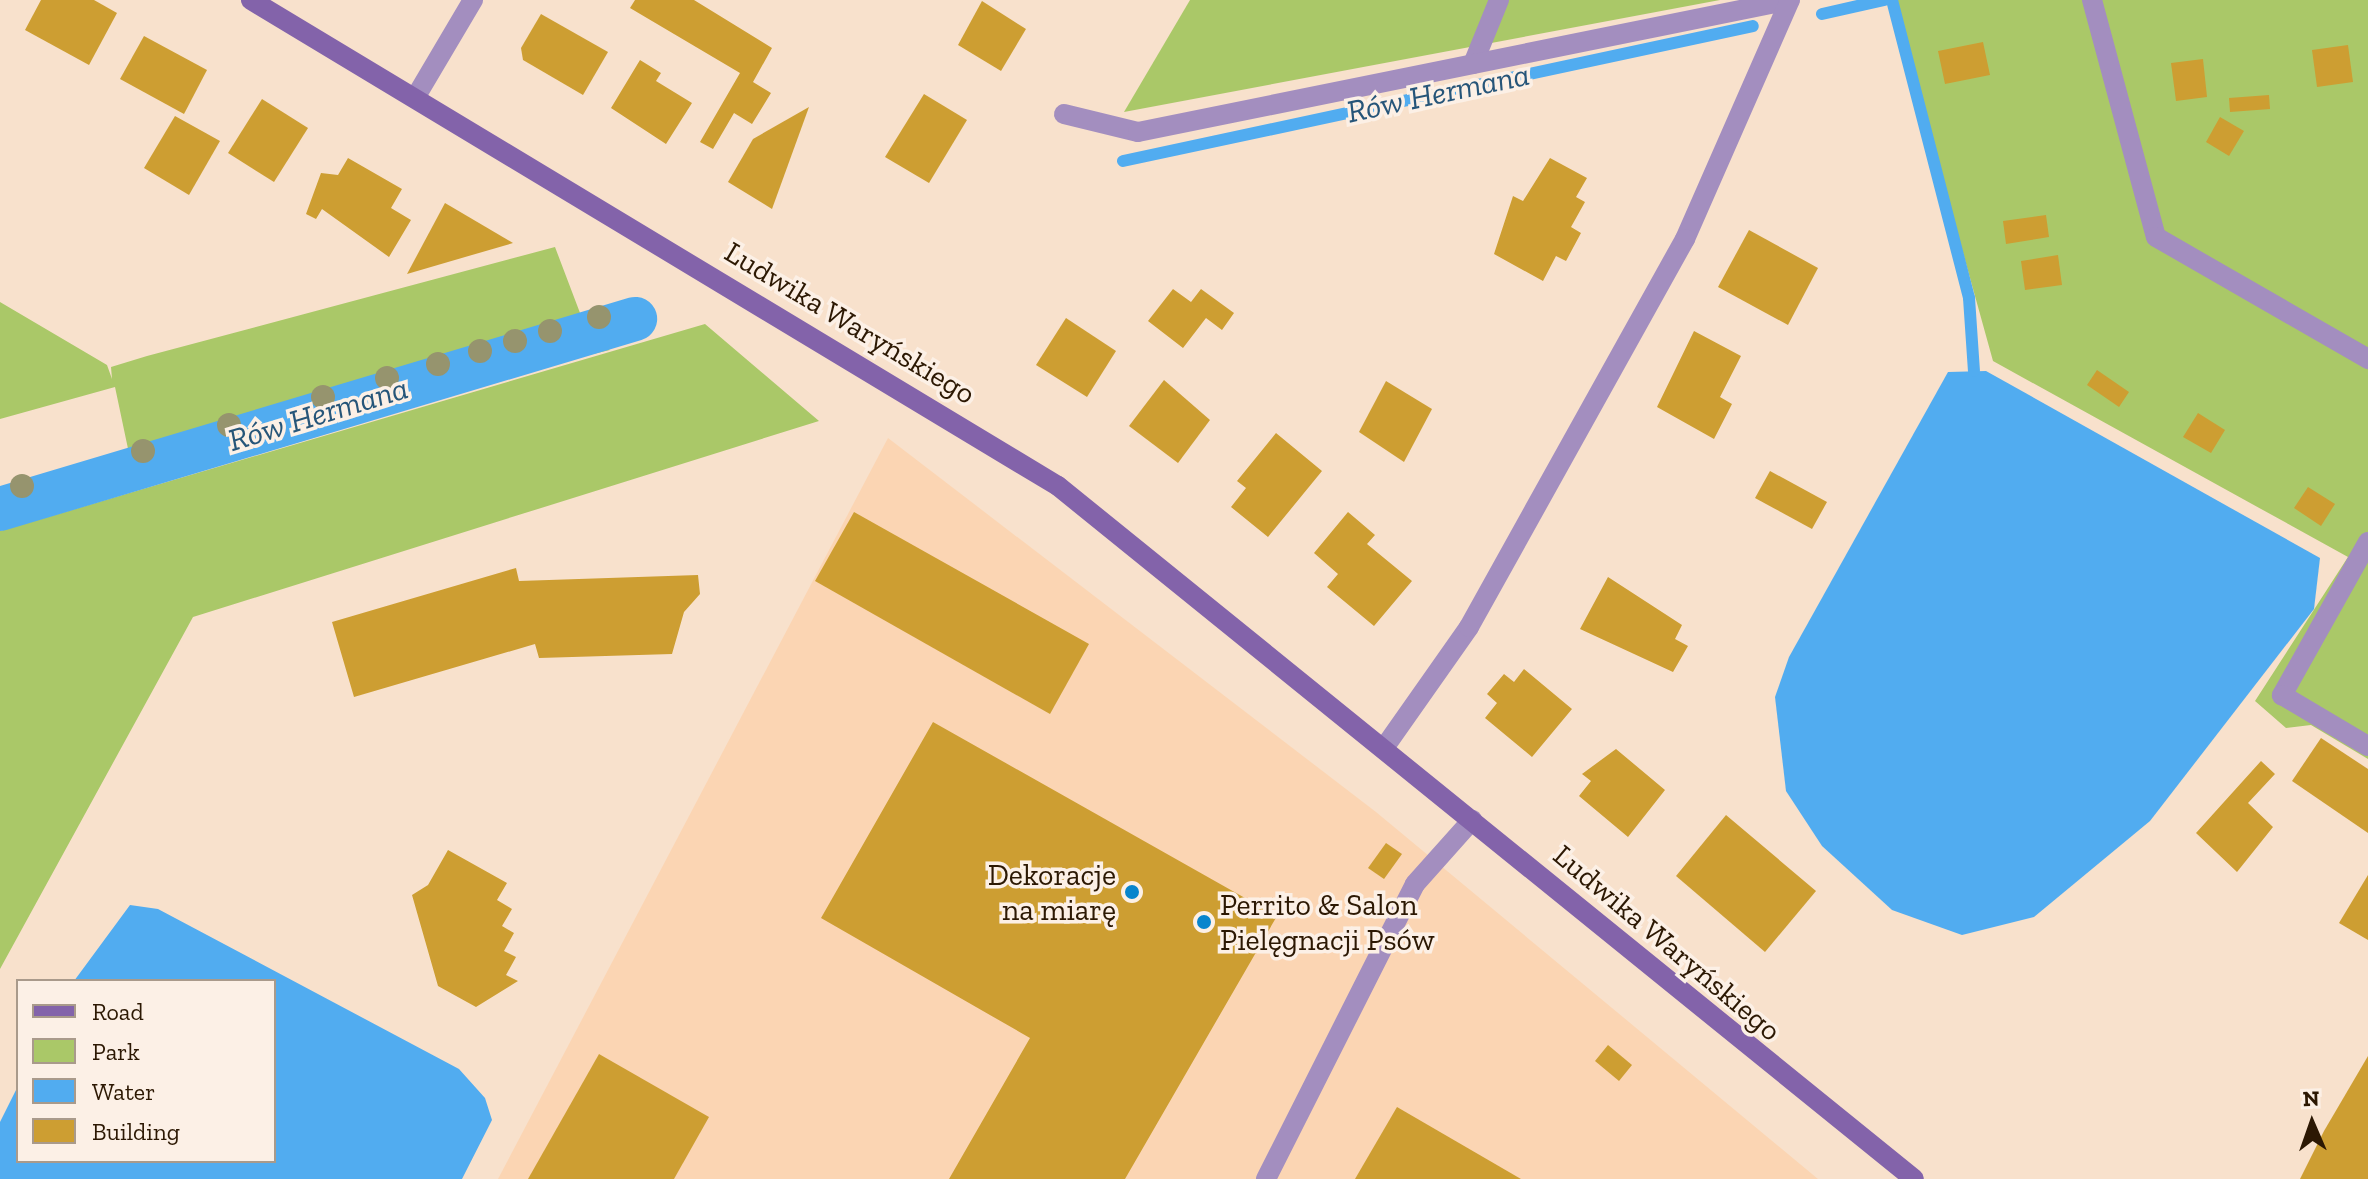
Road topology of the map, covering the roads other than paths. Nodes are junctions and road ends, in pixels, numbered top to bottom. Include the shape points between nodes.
1 (251, 0) edge
2 (473, 0) edge
3 (1499, 0) edge
4 (1790, 0) edge
5 (2092, 0) edge
6 (1473, 64) junction
7 (415, 98) junction
8 (1064, 114) dead end
9 (2368, 359) edge
10 (2368, 542) edge
11 (2368, 746) edge
12 (1384, 748) junction
13 (1472, 820) junction
14 (1266, 1179) edge
15 (1914, 1179) edge

1 - 7 street, Ludwika Waryńskiego
2 - 7 street
3 - 6 street
4 - 6 street
4 - 12 street via 1685,239 1469,627
5 - 9 street via 2156,237
6 - 8 street via 1138,132
7 - 12 street, Ludwika Waryńskiego via 1058,486
10 - 11 street via 2282,695
12 - 13 street, Ludwika Waryńskiego
13 - 14 street via 1415,884
13 - 15 street, Ludwika Waryńskiego

